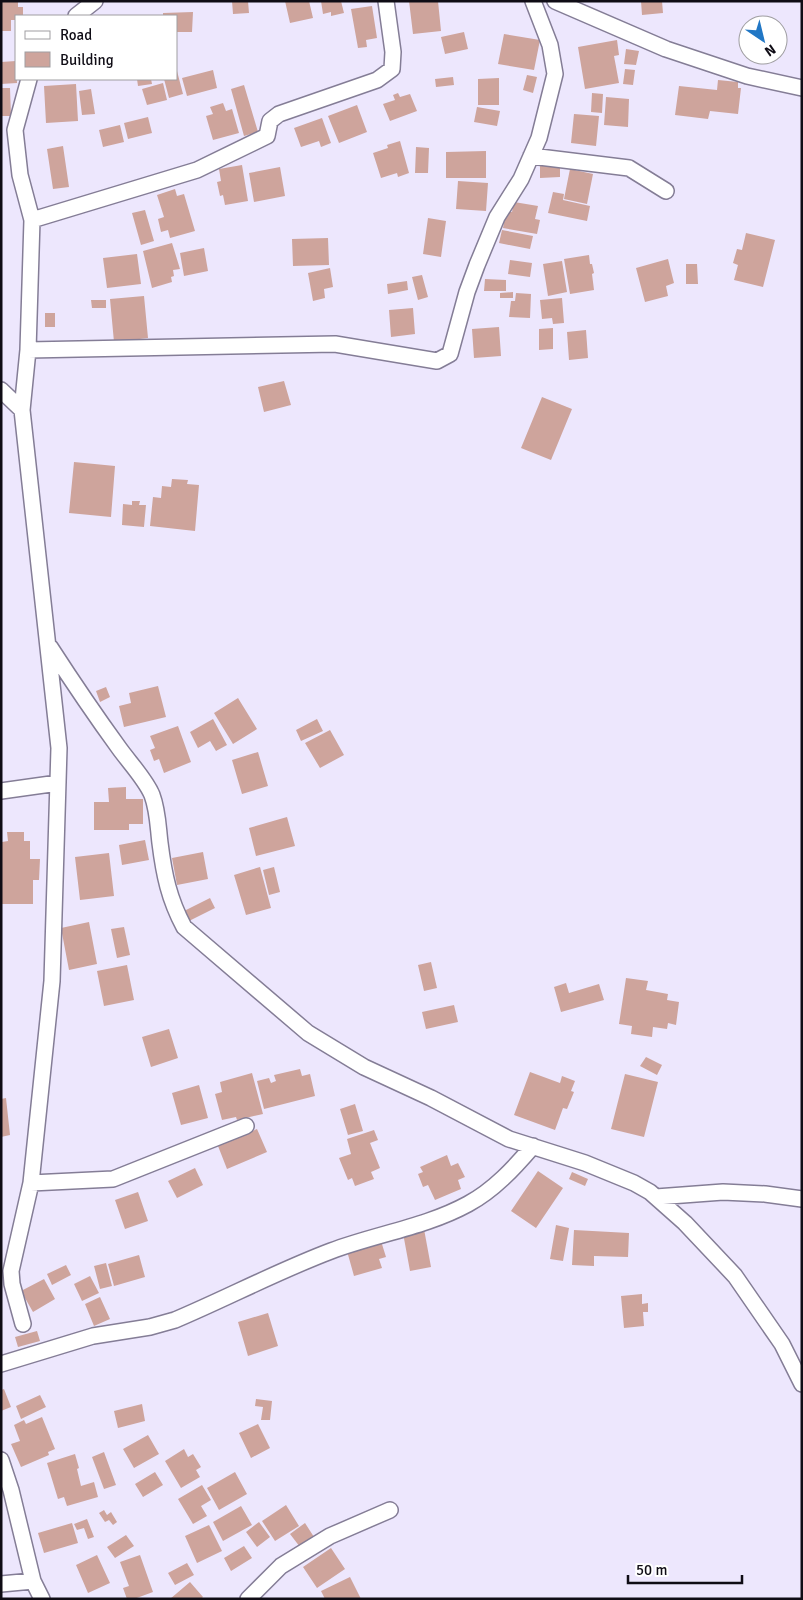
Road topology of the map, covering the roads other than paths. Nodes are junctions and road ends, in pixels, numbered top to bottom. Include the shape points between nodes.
1 (95, 1) edge
2 (386, 1) edge
3 (533, 1) edge
4 (556, 1) edge
5 (77, 15) edge
6 (29, 80) edge
7 (802, 88) edge
8 (8, 131) edge
9 (531, 156) junction
10 (666, 191) dead end
11 (32, 220) junction
12 (28, 350) junction
13 (1, 390) edge
14 (22, 410) junction
15 (48, 643) junction
16 (58, 783) junction
17 (1, 791) edge
18 (246, 1126) dead end
19 (533, 1146) junction
20 (31, 1183) junction
21 (656, 1197) junction
22 (802, 1199) edge
23 (23, 1324) dead end
24 (1, 1364) edge
25 (802, 1384) edge
26 (1, 1460) edge
27 (390, 1510) dead end
28 (33, 1581) junction
29 (1, 1584) edge
30 (42, 1599) edge
31 (248, 1599) edge

1 - 5 street
2 - 11 street via 392,69 377,80 279,114 270,121 267,136 197,170
3 - 9 street via 550,45 555,74 539,138
4 - 7 street via 666,50 748,76
6 - 8 street
8 - 11 street
9 - 10 street via 629,168
9 - 12 street via 521,180 497,217 477,265 450,354 438,361 335,344
11 - 12 street
12 - 14 street
13 - 14 street
14 - 15 street
15 - 16 street via 59,748
15 - 19 street via 94,714 147,784 158,814 165,880 184,927 308,1033 364,1067 509,1139
16 - 17 street
16 - 20 street via 52,981
18 - 20 street via 113,1179
19 - 21 street via 634,1183
19 - 24 street via 494,1186 468,1204 440,1216 330,1251 175,1320 93,1336
20 - 23 street via 11,1271
21 - 22 street via 723,1192
21 - 25 street via 735,1276 782,1344
26 - 28 street
27 - 31 street via 322,1541 281,1566
28 - 29 street
28 - 30 street

